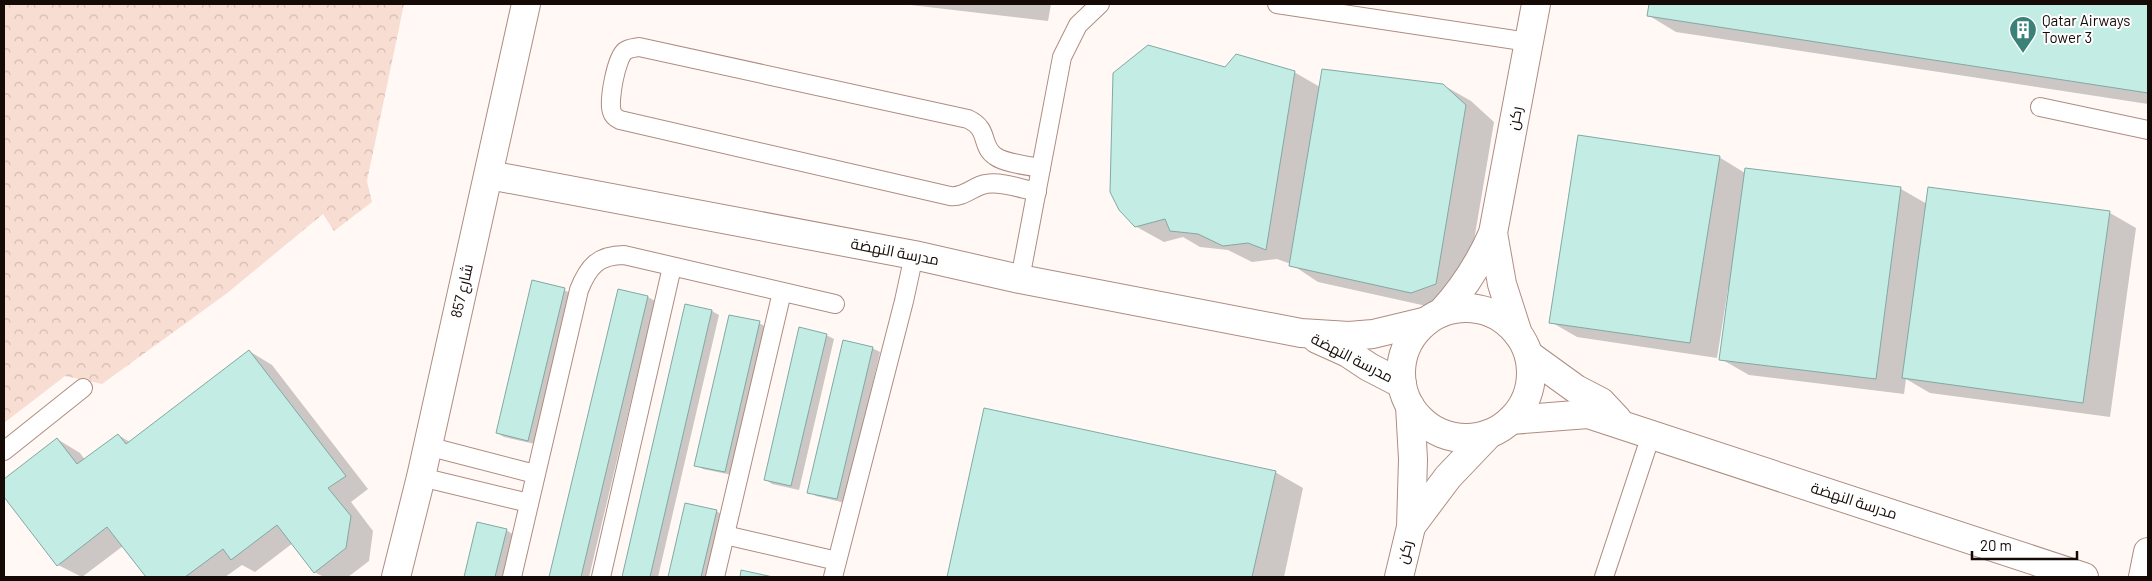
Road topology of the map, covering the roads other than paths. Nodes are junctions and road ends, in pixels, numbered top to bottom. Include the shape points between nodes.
1 (526, 4) edge
2 (1100, 4) edge
3 (1278, 4) edge
4 (1536, 4) edge
5 (1529, 42) junction
6 (2040, 107) dead end
7 (2148, 130) edge
8 (1041, 168) junction
9 (488, 175) junction
10 (1037, 192) junction
11 (1493, 233) junction
12 (914, 254) junction
13 (672, 267) junction
14 (1020, 279) junction
15 (782, 292) junction
16 (835, 304) dead end
17 (1434, 317) junction
18 (1301, 333) junction
19 (1524, 344) junction
20 (82, 388) dead end
21 (1406, 395) junction
22 (1623, 425) junction
23 (1500, 427) junction
24 (1651, 435) junction
25 (427, 446) junction
26 (4, 451) edge
27 (536, 474) junction
28 (421, 477) junction
29 (529, 503) junction
30 (1411, 527) junction
31 (725, 535) junction
32 (2148, 552) edge
33 (835, 569) edge
34 (396, 577) edge
35 (512, 577) edge
36 (601, 577) edge
37 (715, 577) edge
38 (1399, 577) edge
39 (1604, 577) edge
40 (2084, 577) edge
41 (2143, 577) edge

1 - 9 street, شارع 857
2 - 8 lane via 1078,24 1062,57
3 - 5 lane
4 - 5 street, ركن
5 - 11 street, ركن
6 - 7 lane
8 - 10 lane
8 - 10 lane via 995,157 981,128 968,119 640,48 625,51 617,65 610,102 611,110 620,120 955,197 989,183
9 - 12 street, مدرسة النهضة
9 - 25 street, شارع 857
10 - 14 lane
11 - 17 street, ركن via 1456,297
11 - 19 street, ركن via 1502,284
12 - 14 street, مدرسة النهضة
12 - 33 lane
13 - 15 lane
13 - 27 lane via 612,256 595,263 584,276
13 - 36 lane
14 - 18 street, مدرسة النهضة
15 - 16 lane
15 - 31 lane
17 - 18 street, مدرسة النهضة via 1401,329 1374,334 1333,336
17 - 19 street via 1463,308 1484,310 1503,319
17 - 21 street via 1410,339 1402,361
18 - 21 street, مدرسة النهضة via 1325,342
19 - 22 street, مدرسة النهضة via 1576,389 1601,402
19 - 23 street via 1531,379 1525,401
20 - 26 lane
21 - 23 street via 1421,421 1453,437 1472,438
21 - 30 street, ركن via 1413,459
22 - 23 street, مدرسة النهضة via 1588,414
22 - 24 street, مدرسة النهضة
23 - 30 street, ركن via 1448,477
24 - 39 lane
24 - 40 street, مدرسة النهضة
25 - 27 lane
25 - 28 street, شارع 857
27 - 29 lane
28 - 29 lane
28 - 34 street, شارع 857
29 - 35 lane
30 - 38 street, ركن
31 - 33 lane
31 - 37 lane
32 - 41 street

